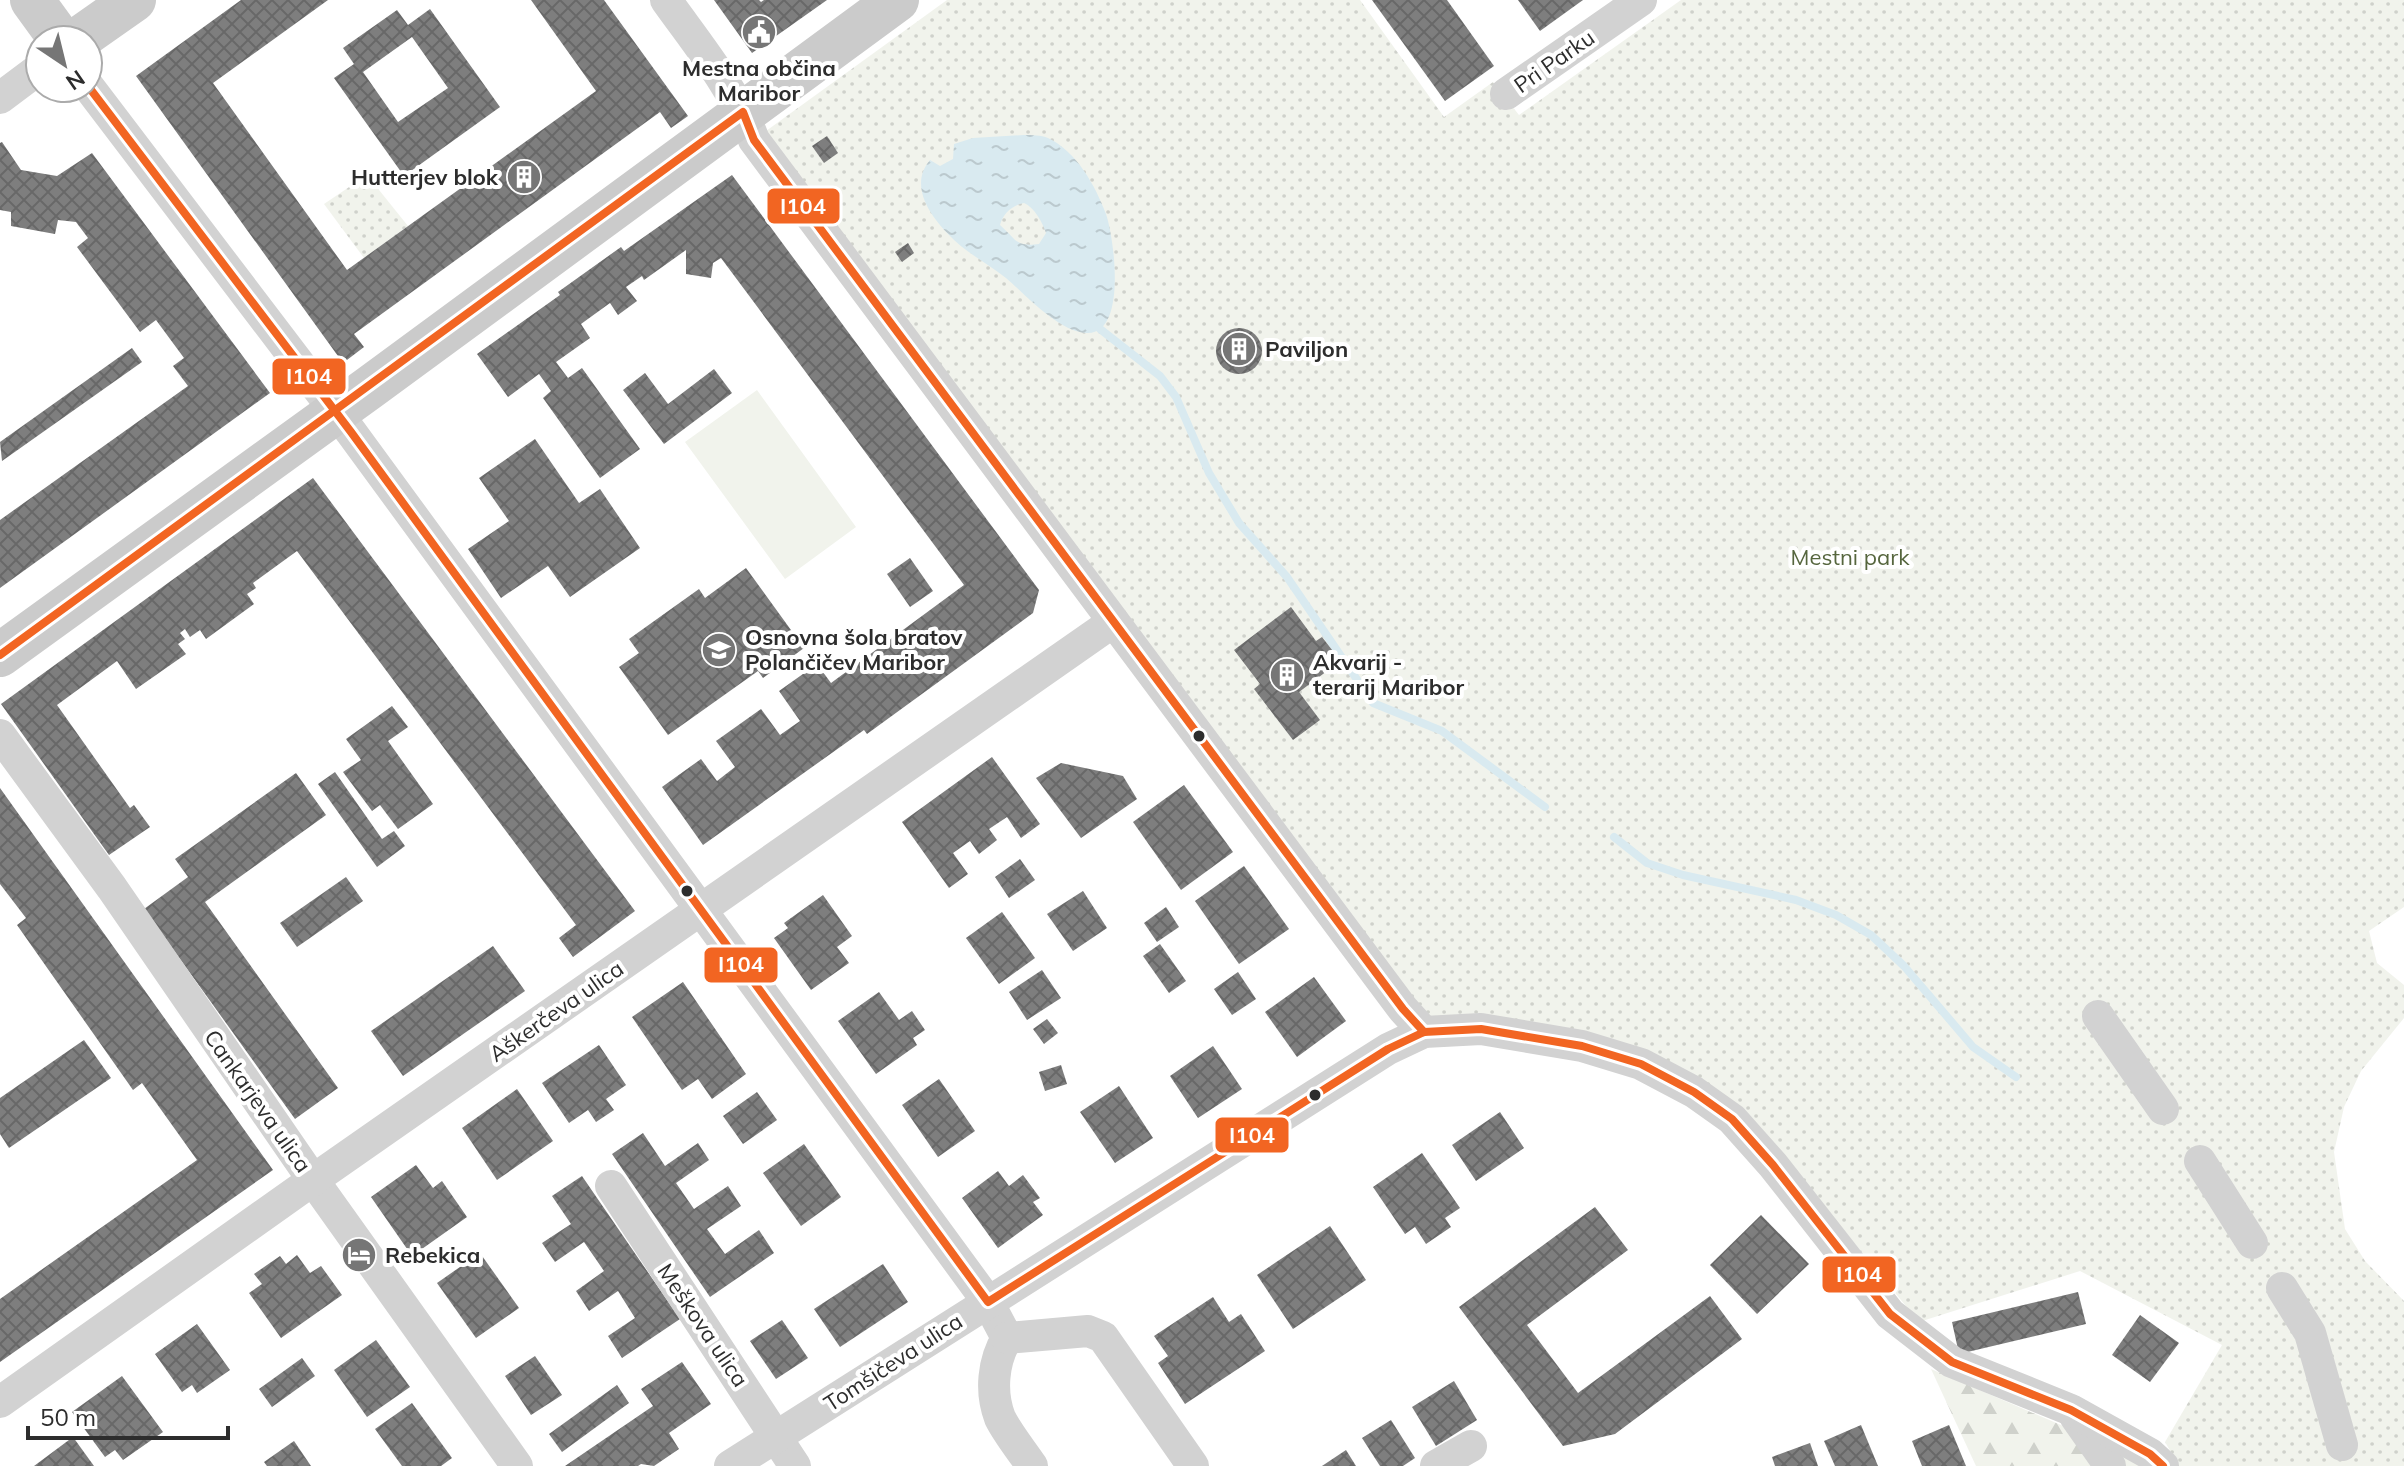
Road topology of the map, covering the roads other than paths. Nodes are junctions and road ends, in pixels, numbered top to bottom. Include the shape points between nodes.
1 (32, 0) edge
2 (134, 0) edge
3 (666, 0) edge
4 (897, 0) edge
5 (1641, 0) edge
6 (49, 24) edge
7 (100, 24) edge
8 (24, 80) edge
9 (1506, 94) dead end
10 (0, 98) edge
11 (102, 104) edge
12 (743, 112) junction
13 (335, 412) junction
14 (1113, 622) junction
15 (0, 655) edge
16 (0, 735) edge
17 (702, 911) junction
18 (2098, 1016) dead end
19 (1424, 1032) junction
20 (2163, 1109) dead end
21 (2200, 1161) dead end
22 (313, 1180) junction
23 (611, 1186) dead end
24 (2252, 1243) dead end
25 (2282, 1288) dead end
26 (988, 1302) junction
27 (1007, 1338) junction
28 (0, 1402) edge
29 (2071, 1410) junction
30 (777, 1437) junction
31 (2342, 1445) dead end
32 (1471, 1446) dead end
33 (517, 1466) edge
34 (730, 1466) edge
35 (795, 1466) edge
36 (1032, 1466) edge
37 (1193, 1466) edge
38 (1436, 1466) edge
39 (2110, 1466) edge
40 (2163, 1466) edge

1 - 6 street
2 - 7 street
3 - 12 street
4 - 12 street
5 - 9 street, Pri Parku
8 - 10 street
11 - 13 street
12 - 13 street
12 - 14 street via 754,140
13 - 15 street
13 - 17 street
14 - 17 street, Aškerčeva ulica
14 - 19 street
16 - 22 street, Cankarjeva ulica
17 - 22 street, Aškerčeva ulica
17 - 26 street
18 - 20 street
19 - 26 street, Tomšičeva ulica via 1388,1049
19 - 29 street via 1481,1029 1582,1046 1641,1064 1694,1092 1732,1119 1773,1165 1890,1314 1952,1362
21 - 24 street
22 - 28 street, Aškerčeva ulica
22 - 33 street, Cankarjeva ulica
23 - 30 street, Meškova ulica
25 - 31 street via 2310,1333
26 - 27 street
26 - 30 street, Tomšičeva ulica
27 - 36 street via 998,1353 994,1386 1000,1417
27 - 37 street via 1088,1331 1103,1337
29 - 39 street
29 - 40 street
30 - 34 street, Tomšičeva ulica
30 - 35 street, Meškova ulica
32 - 38 street

